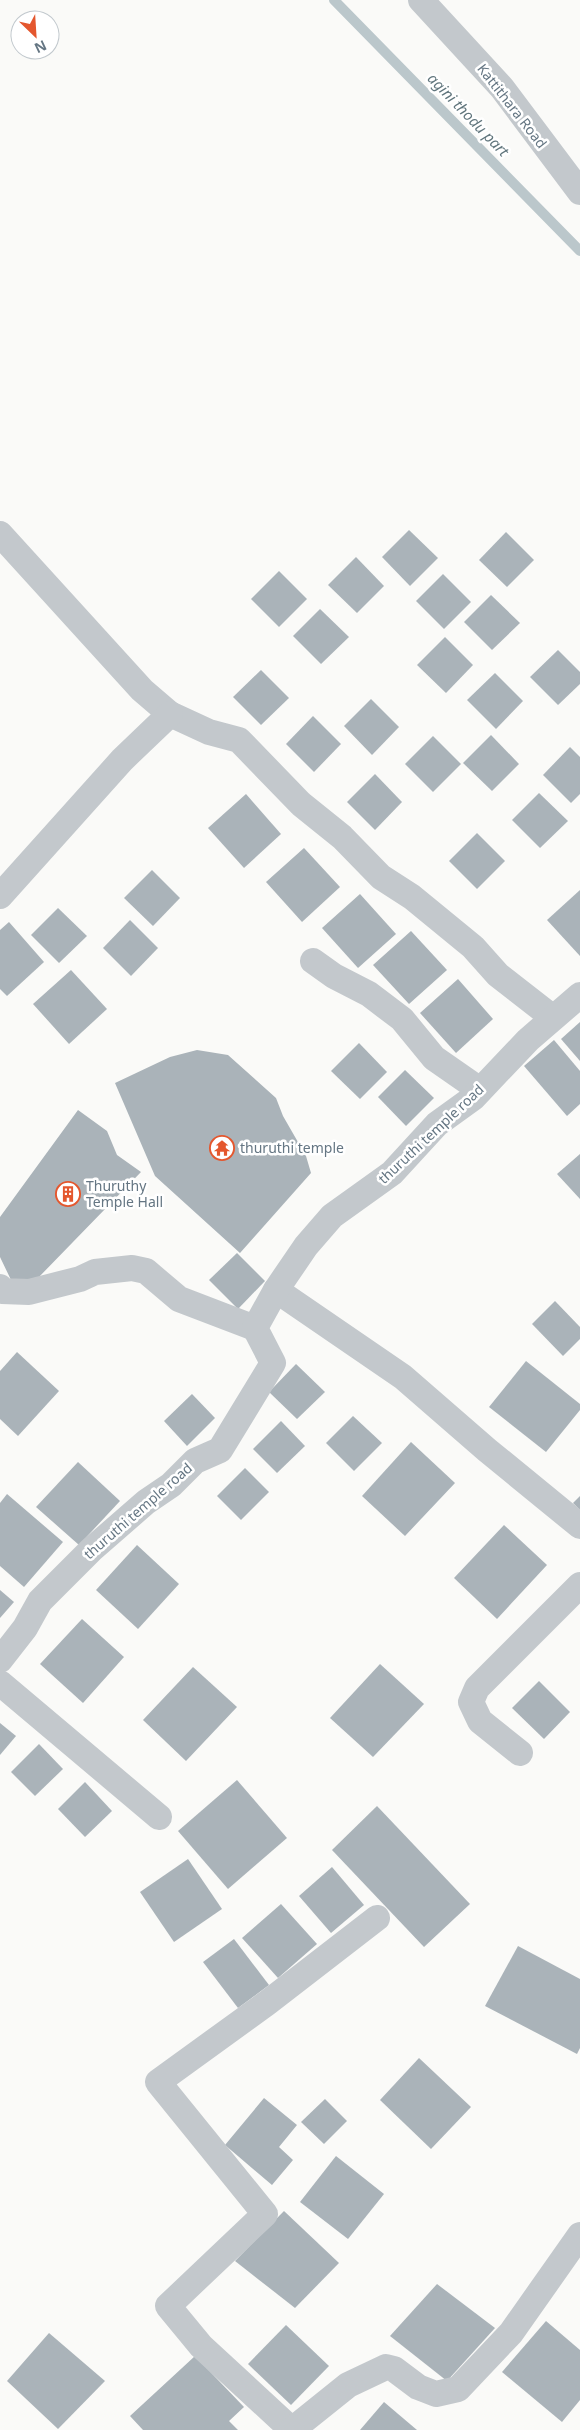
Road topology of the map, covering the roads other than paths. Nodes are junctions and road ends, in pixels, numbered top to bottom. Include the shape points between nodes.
1 (421, 0) edge
2 (580, 192) edge
3 (0, 534) edge
4 (170, 714) junction
5 (0, 896) edge
6 (314, 961) dead end
7 (580, 995) edge
8 (552, 1017) junction
9 (480, 1090) junction
10 (0, 1287) edge
11 (276, 1290) junction
12 (255, 1328) junction
13 (580, 1526) edge
14 (580, 1586) edge
15 (0, 1660) edge
16 (0, 1683) edge
17 (520, 1753) dead end
18 (159, 1817) dead end
19 (377, 1918) dead end
20 (580, 2235) edge
21 (292, 2430) edge

1 - 2 street, Kattithara Road via 502,88
3 - 4 street via 136,683
4 - 5 street via 122,760
4 - 8 street via 210,732 239,740 381,877 412,896 473,947 498,975
6 - 9 street via 334,976 369,994 402,1019 434,1058
7 - 8 street, thuruthi temple road
8 - 9 street, thuruthi temple road
9 - 11 street, thuruthi temple road via 437,1124 392,1173 332,1216 306,1246
10 - 12 street via 2,1291 29,1292 95,1272 132,1268 146,1271 179,1299
11 - 12 street, thuruthi temple road
11 - 13 street via 403,1377
12 - 15 street, thuruthi temple road via 273,1363 220,1450 195,1461 171,1485 146,1502 91,1550 40,1601 25,1628
14 - 17 street via 477,1688 471,1702 480,1721
16 - 18 street
19 - 21 street via 158,2082 265,2214 168,2306 200,2346
20 - 21 street via 511,2334 458,2389 436,2394 386,2367 348,2385

